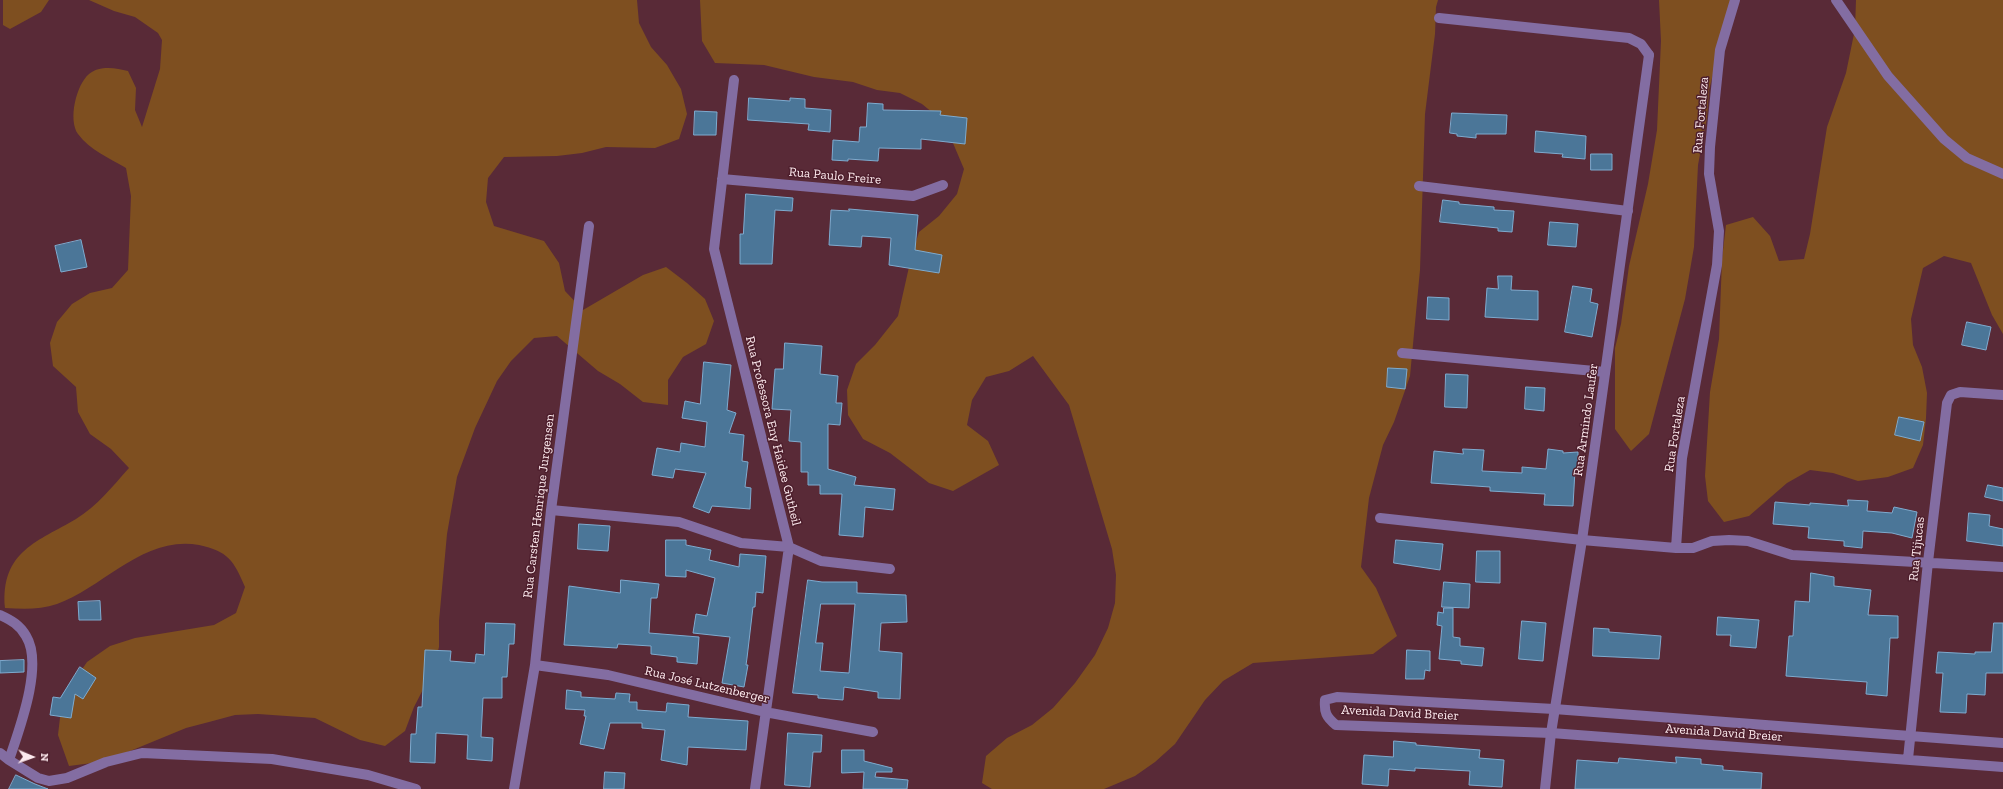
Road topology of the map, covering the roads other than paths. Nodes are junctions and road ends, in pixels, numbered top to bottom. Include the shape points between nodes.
1 (1735, 0) edge
2 (1836, 0) edge
3 (1439, 18) dead end
4 (734, 80) dead end
5 (2003, 174) edge
6 (722, 179) junction
7 (943, 185) dead end
8 (1419, 186) dead end
9 (1628, 211) junction
10 (589, 226) dead end
11 (1402, 353) dead end
12 (1605, 372) junction
13 (2003, 395) edge
14 (551, 510) junction
15 (1380, 518) dead end
16 (1582, 540) junction
17 (789, 547) junction
18 (1676, 548) junction
19 (1928, 562) junction
20 (2003, 567) edge
21 (890, 570) dead end
22 (0, 615) edge
23 (534, 664) junction
24 (1554, 709) junction
25 (765, 712) junction
26 (873, 732) dead end
27 (1551, 733) junction
28 (1910, 736) junction
29 (2003, 743) edge
30 (0, 753) edge
31 (1908, 759) junction
32 (9, 760) junction
33 (2003, 767) edge
34 (416, 789) edge
35 (514, 789) edge
36 (755, 789) edge
37 (1545, 789) edge

1 - 18 street, Rua Fortaleza via 1720,50 1710,147 1709,174 1719,231 1717,265 1682,458
2 - 5 street via 1888,76 1944,139 1967,158
3 - 9 street, Rua Armindo Laufer via 1629,38 1641,44 1649,55
4 - 6 street, Rua Professora Eny Haidee Gutheil
6 - 7 street, Rua Paulo Freire via 913,196
6 - 17 street, Rua Professora Eny Haidee Gutheil via 714,249
8 - 9 street
9 - 12 street, Rua Armindo Laufer
10 - 14 street, Rua Carsten Henrique Jurgensen
11 - 12 street
12 - 16 street, Rua Armindo Laufer
13 - 19 street, Rua Tijucas via 1960,392 1951,395
14 - 17 street via 678,522 741,543
14 - 23 street, Rua Carsten Henrique Jurgensen
15 - 16 street
16 - 18 street
16 - 24 street, Rua Armindo Laufer
17 - 21 street via 821,561
17 - 25 street, Rua Professora Eny Haidee Gutheil
18 - 19 street via 1694,548 1712,541 1748,541 1792,555
19 - 20 street
19 - 28 street, Rua Tijucas
22 - 32 street via 15,623 27,636 33,659 28,702
23 - 25 street, Rua José Lutzenberger via 608,675
23 - 35 street, Rua Carsten Henrique Jurgensen
24 - 27 street, Rua Armindo Laufer
24 - 27 street, Avenida David Breier via 1337,697 1325,700 1328,718 1336,725
24 - 28 street, Avenida David Breier
25 - 26 street, Rua José Lutzenberger
25 - 36 street, Rua Professora Eny Haidee Gutheil
27 - 31 street, Avenida David Breier
27 - 37 street, Rua Armindo Laufer
28 - 29 street, Avenida David Breier
28 - 31 street, Rua Tijucas
30 - 32 street
31 - 33 street, Avenida David Breier
32 - 34 street via 38,778 49,781 66,778 106,762 142,753 272,759 368,775

